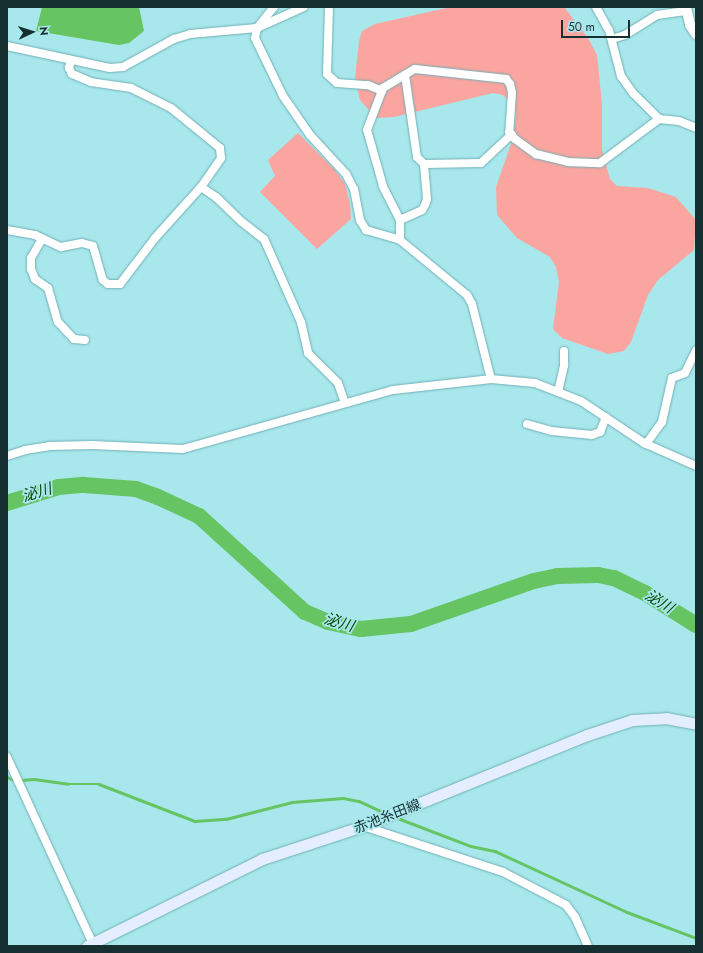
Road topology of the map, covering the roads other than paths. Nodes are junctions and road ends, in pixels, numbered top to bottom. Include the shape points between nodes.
1 (274, 7) edge
2 (304, 7) edge
3 (329, 7) edge
4 (596, 7) edge
5 (686, 9) edge
6 (257, 28) junction
7 (696, 34) edge
8 (612, 39) junction
9 (7, 46) edge
10 (71, 60) junction
11 (405, 75) junction
12 (382, 91) junction
13 (659, 118) junction
14 (696, 128) edge
15 (512, 134) junction
16 (424, 164) junction
17 (201, 187) junction
18 (400, 220) junction
19 (7, 230) edge
20 (42, 239) junction
21 (400, 240) junction
22 (84, 340) dead end
23 (696, 350) edge
24 (564, 351) dead end
25 (491, 379) junction
26 (558, 392) junction
27 (345, 403) junction
28 (606, 417) junction
29 (527, 424) dead end
30 (646, 444) junction
31 (7, 456) edge
32 (696, 466) edge
33 (696, 724) edge
34 (7, 757) edge
35 (363, 826) junction
36 (91, 945) edge
37 (588, 946) edge

1 - 6 street
2 - 6 street
3 - 12 street via 327,74 337,83 368,85
4 - 8 street
5 - 7 street via 690,25
5 - 8 street via 657,15 625,35
6 - 10 street via 190,34 174,39 123,67 110,68
6 - 21 street via 255,38 283,96 310,134 346,174 354,189 360,220 366,230
8 - 13 street via 621,76 647,109
9 - 10 street
10 - 17 street via 69,68 72,74 91,82 131,88 150,96 171,108 220,148 221,158
11 - 12 street
11 - 15 street via 415,68 506,79 512,93 509,115
11 - 16 street via 417,157
12 - 18 street via 367,130 383,186
13 - 14 street via 679,121
13 - 15 street via 600,163 567,162 536,154
15 - 16 street via 480,163
16 - 18 street via 427,199 425,205 422,210
17 - 20 street via 155,238 120,284 108,284 103,280 93,246 82,243 61,246
17 - 27 street via 264,239 301,322 308,353 338,383
18 - 21 street
19 - 20 street via 35,235
20 - 22 street via 31,258 35,279 48,288 58,322 74,339
21 - 25 street via 467,295 472,304
23 - 30 street via 685,372 672,378 662,422
24 - 26 street via 564,365
25 - 26 street via 524,380
25 - 27 street via 402,388
26 - 28 street via 582,401
27 - 31 street via 183,449 49,446
28 - 29 street via 600,432 592,435 552,431
28 - 30 street
30 - 32 street
33 - 35 main road, 赤池糸田線 via 666,718 632,720 587,735
34 - 36 street
35 - 36 main road, 赤池糸田線 via 262,859
35 - 37 street via 503,872 566,905 575,917

